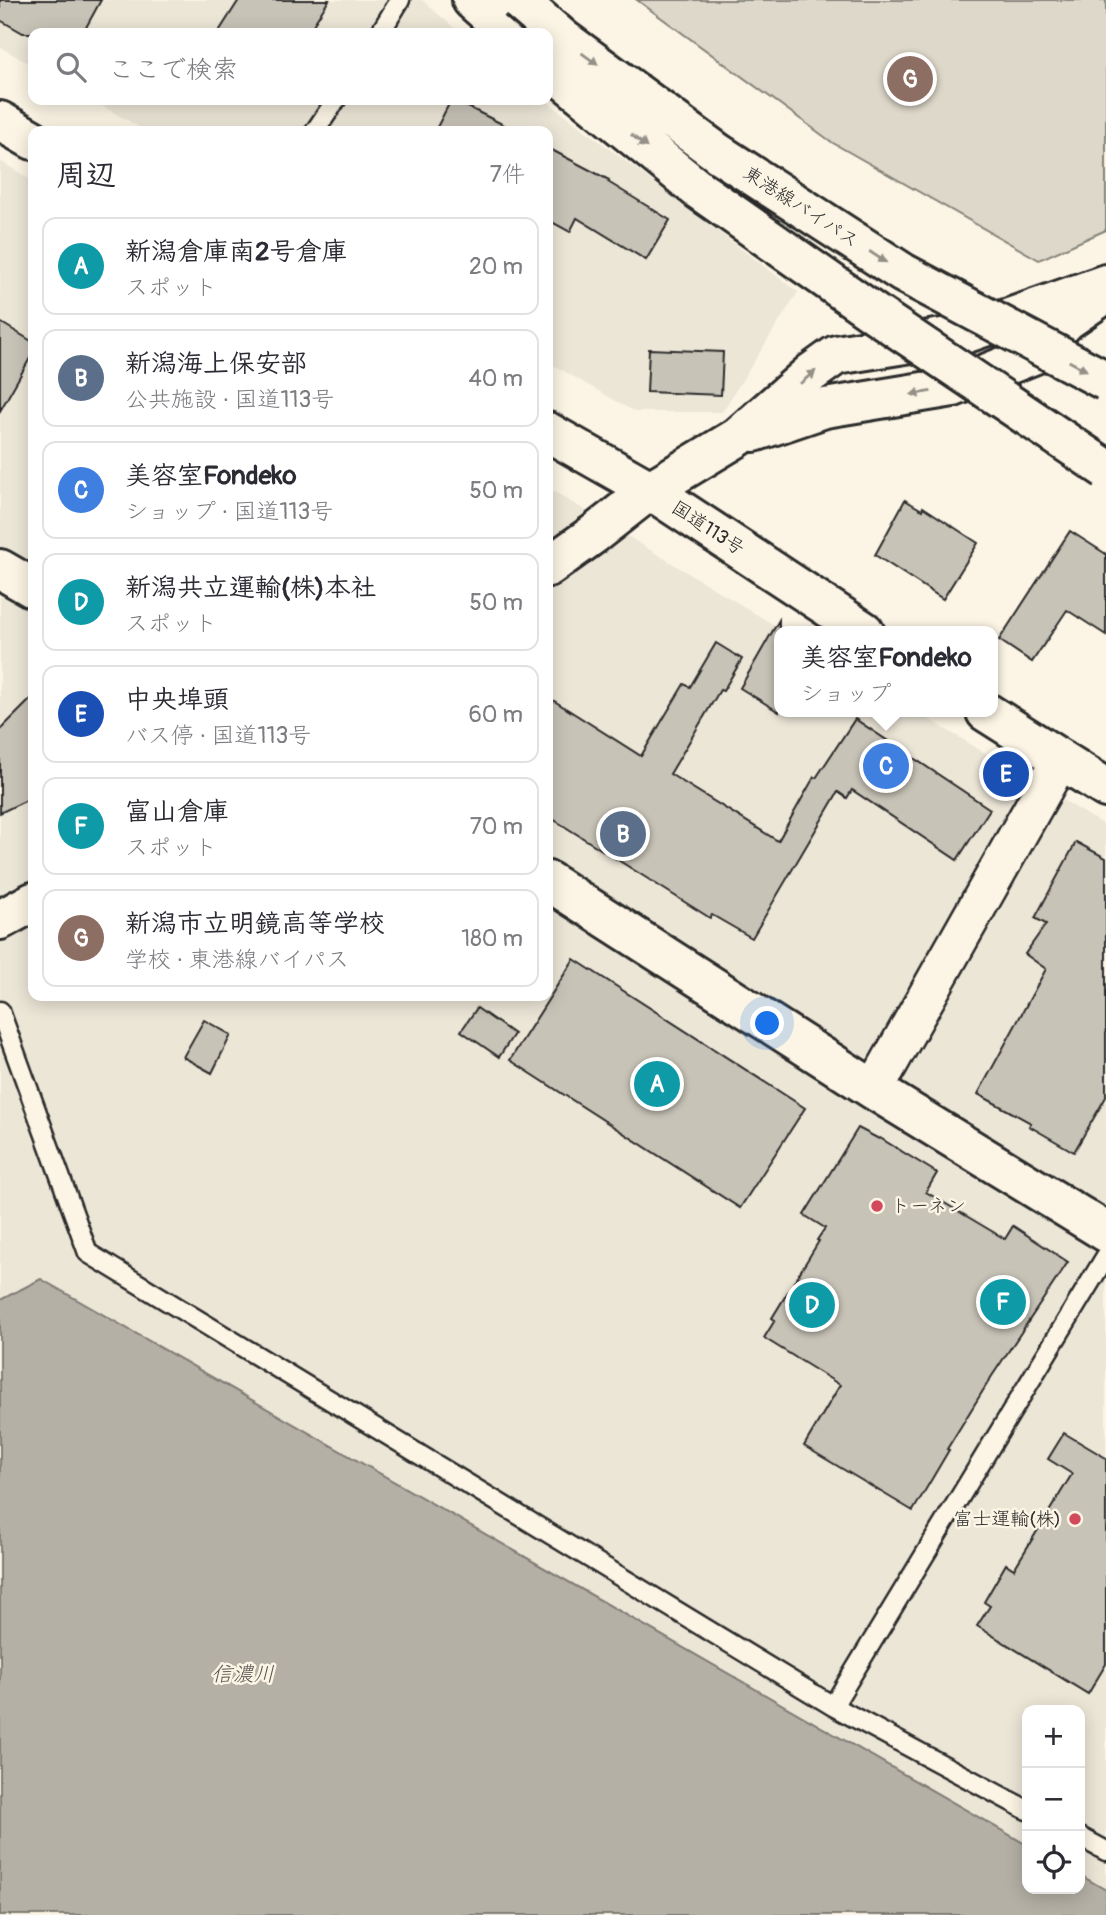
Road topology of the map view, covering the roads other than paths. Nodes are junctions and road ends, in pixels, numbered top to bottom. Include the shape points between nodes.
1 (400, 0) edge
2 (472, 0) edge
3 (518, 0) edge
4 (383, 28) edge
5 (503, 28) edge
6 (550, 28) edge
7 (553, 30) edge
8 (553, 71) edge
9 (333, 105) edge
10 (0, 121) edge
11 (319, 126) edge
12 (28, 137) edge
13 (1106, 284) edge
14 (1106, 293) edge
15 (1106, 381) edge
16 (553, 435) edge
17 (738, 438) junction
18 (1106, 468) edge
19 (650, 490) junction
20 (553, 563) edge
21 (0, 569) edge
22 (28, 585) edge
23 (856, 626) edge
24 (994, 717) edge
25 (1060, 760) junction
26 (1106, 788) edge
27 (553, 884) edge
28 (28, 905) edge
29 (0, 920) edge
30 (0, 1011) edge
31 (874, 1090) junction
32 (1106, 1232) edge
33 (1106, 1256) edge
34 (832, 1706) junction
35 (1022, 1807) edge
36 (1085, 1840) edge
37 (1106, 1851) edge

1 - 4 lane
2 - 5 main road
3 -> 6 main road, 東港線バイパス, bridge
7 -> 15 main road, 東港線バイパス, bridge via 730,161 903,273
8 -> 18 main road, bridge via 699,190
9 - 11 lane
10 - 12 main road
17 -> 13 main road via 836,355 961,335
14 -> 17 main road via 1068,320 1035,354 953,387 825,408
16 - 19 main road, 国道113号
17 - 19 main road
19 - 20 main road
19 - 23 main road, 国道113号
21 - 22 main road
24 - 25 main road
25 - 26 main road
25 - 31 street
27 - 31 main road
28 - 29 main road
30 - 34 lane via 89,1253
31 - 32 main road
33 - 34 lane
34 - 35 lane
36 - 37 lane

